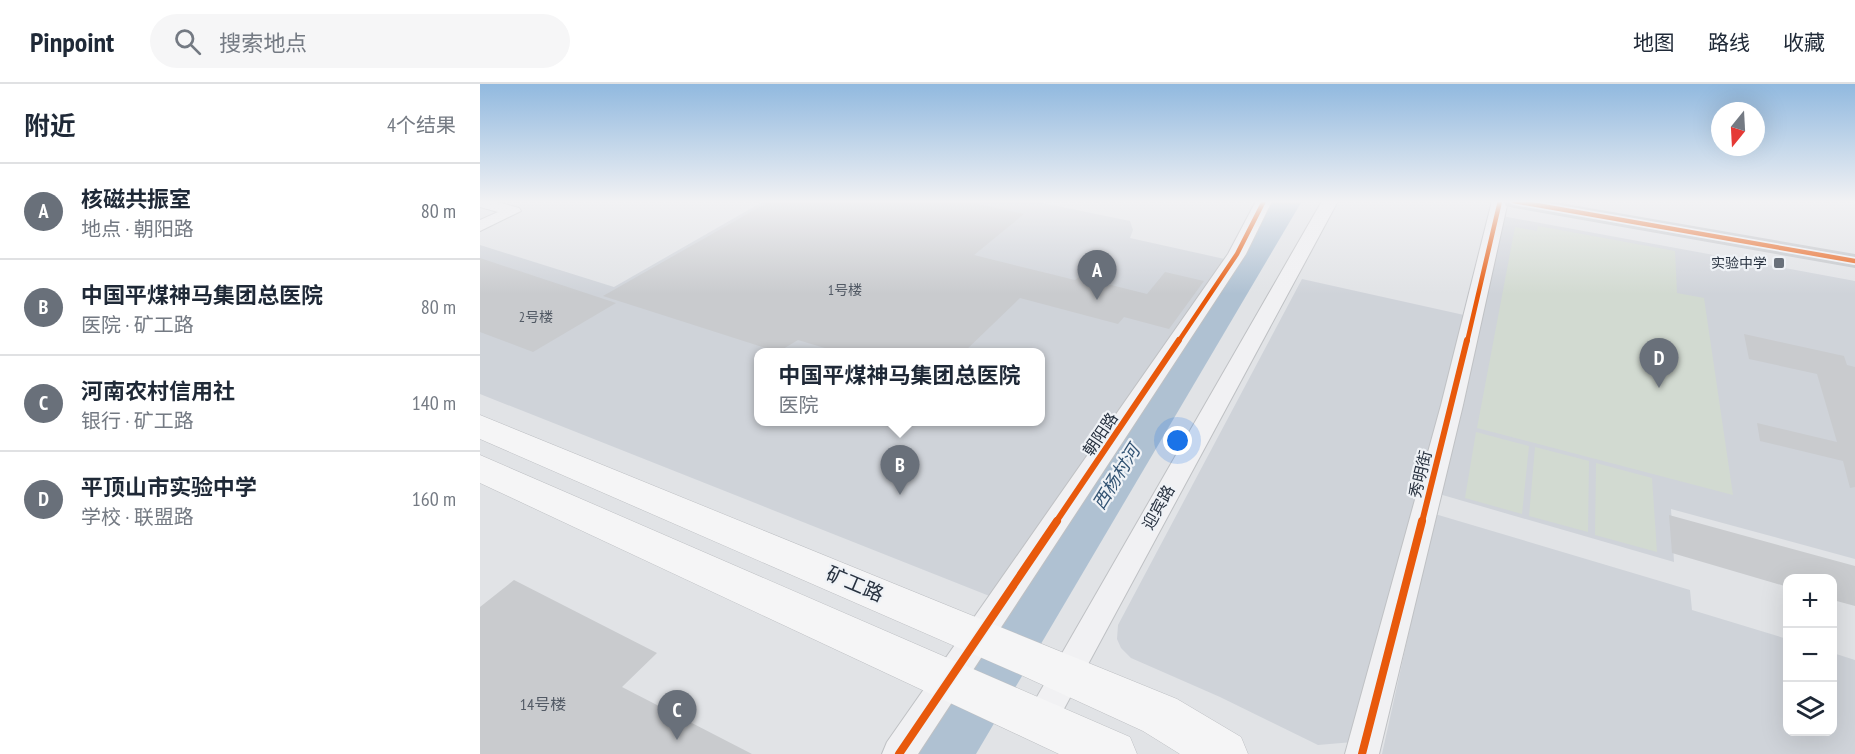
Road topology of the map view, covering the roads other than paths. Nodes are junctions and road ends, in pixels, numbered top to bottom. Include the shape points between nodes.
1 (1248, 232) edge
2 (1311, 232) edge
3 (1493, 232) edge
4 (1692, 232) edge
5 (1855, 261) edge
6 (480, 426) edge
7 (480, 468) edge
8 (980, 637) junction
9 (1051, 667) junction
10 (951, 679) junction
11 (1025, 712) junction
12 (899, 754) edge
13 (1113, 754) edge
14 (1224, 754) edge
15 (1362, 754) edge

1 - 8 street, 朝阳路
2 - 9 street, 迎宾路
3 - 15 street, 秀明街
4 - 5 street
6 - 8 main road, 矿工路
7 - 10 main road
8 - 9 main road, 矿工路
8 - 10 street, 朝阳路
9 - 11 street, 迎宾路
9 - 14 main road, 矿工路 via 1160,715
10 - 11 main road
10 - 12 street, 朝阳路
11 - 13 main road

